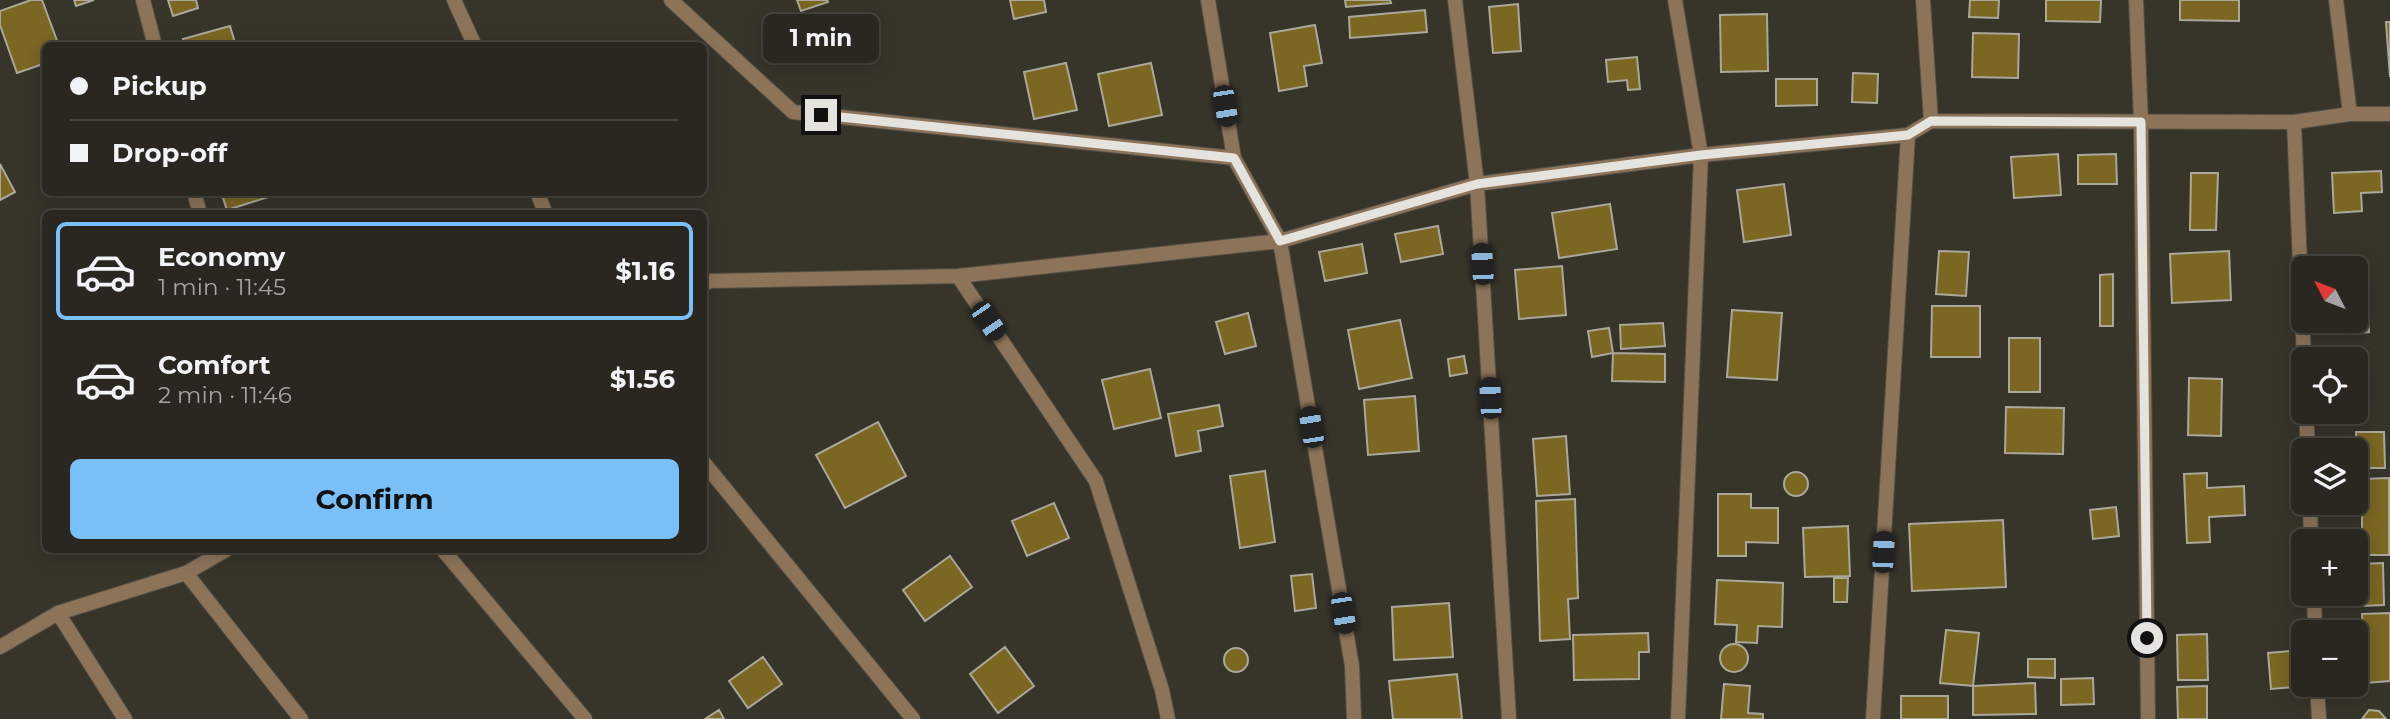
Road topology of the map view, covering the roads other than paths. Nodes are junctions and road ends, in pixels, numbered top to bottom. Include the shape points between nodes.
1 (143, 0) edge
2 (454, 0) edge
3 (671, 0) edge
4 (1208, 0) edge
5 (1455, 0) edge
6 (1675, 0) edge
7 (1923, 0) edge
8 (2136, 0) edge
9 (2336, 0) edge
10 (154, 42) edge
11 (473, 42) edge
12 (2350, 114) junction
13 (2390, 114) edge
14 (1931, 121) junction
15 (2141, 122) junction
16 (2294, 122) junction
17 (1908, 135) junction
18 (1701, 155) junction
19 (1234, 158) junction
20 (1477, 184) junction
21 (1280, 241) junction
22 (958, 276) junction
23 (707, 282) edge
24 (2303, 347) edge
25 (707, 468) edge
26 (221, 553) edge
27 (446, 553) edge
28 (186, 573) junction
29 (58, 613) junction
30 (0, 647) edge
31 (2318, 697) edge
32 (125, 719) edge
33 (301, 719) edge
34 (585, 719) edge
35 (913, 719) edge
36 (1168, 719) edge
37 (1354, 719) edge
38 (1508, 719) edge
39 (1678, 719) edge
40 (1873, 719) edge
41 (2148, 719) edge
42 (2319, 719) edge

1 - 10 street
2 - 11 street
3 - 19 street via 793,112
4 - 19 street
5 - 20 street
6 - 18 street
7 - 14 street
8 - 15 street
9 - 12 street
12 - 13 street
12 - 16 street
14 - 15 street
14 - 17 street
15 - 16 street
15 - 41 street
16 - 24 street
17 - 18 street
17 - 40 street
18 - 20 street
18 - 39 street
19 - 21 street
20 - 21 street
20 - 38 street
21 - 22 street
21 - 37 street via 1352,666
22 - 23 street
22 - 36 street via 1096,481
25 - 35 street
26 - 28 street
27 - 34 street
28 - 29 street
28 - 33 street
29 - 30 street
29 - 32 street
31 - 42 street

